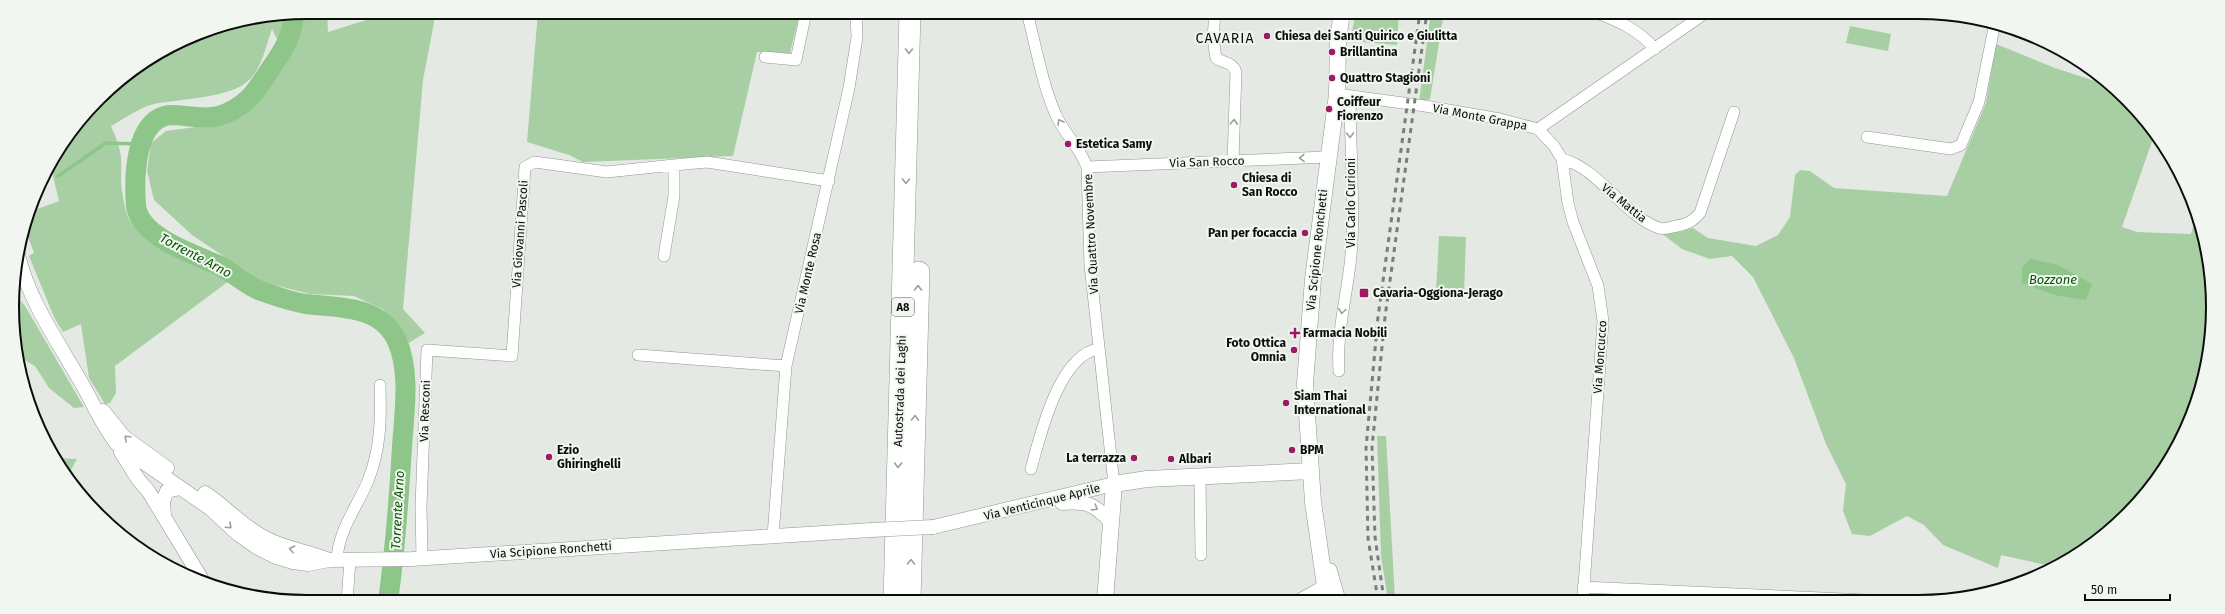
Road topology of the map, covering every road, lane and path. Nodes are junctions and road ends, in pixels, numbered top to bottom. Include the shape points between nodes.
1 (805, 19) edge
2 (856, 19) edge
3 (910, 19) edge
4 (925, 19) edge
5 (1029, 19) edge
6 (1214, 19) edge
7 (1341, 19) edge
8 (1611, 19) edge
9 (1697, 19) edge
10 (1993, 29) edge
11 (1655, 49) junction
12 (765, 57) dead end
13 (1337, 94) junction
14 (1372, 98) junction
15 (1734, 112) dead end
16 (1538, 129) junction
17 (1867, 137) dead end
18 (1327, 157) junction
19 (1562, 159) junction
20 (1233, 161) junction
21 (674, 166) junction
22 (1087, 167) junction
23 (829, 181) junction
24 (664, 256) dead end
25 (22, 266) edge
26 (1099, 349) junction
27 (638, 355) dead end
28 (512, 356) joint
29 (786, 366) junction
30 (1339, 370) dead end
31 (380, 385) dead end
32 (86, 391) junction
33 (117, 444) junction
34 (155, 466) junction
35 (1031, 468) dead end
36 (1311, 471) junction
37 (1200, 476) junction
38 (1114, 484) junction
39 (180, 488) junction
40 (149, 492) junction
41 (1030, 505) junction
42 (164, 516) junction
43 (1111, 522) junction
44 (773, 536) junction
45 (1201, 555) dead end
46 (417, 558) junction
47 (339, 560) junction
48 (1322, 567) junction
49 (198, 574) edge
50 (1325, 585) junction
51 (1583, 587) junction
52 (346, 595) edge
53 (894, 595) edge
54 (910, 595) edge
55 (1105, 595) edge
56 (1307, 595) edge
57 (1326, 595) edge
58 (1338, 595) edge
59 (1582, 595) edge
60 (1688, 595) edge

1 - 12 street via 796,60
2 - 23 street, Via Monte Rosa via 855,55
3 -> 53 highway, Autostrada dei Laghi / A8
54 -> 4 highway, Autostrada dei Laghi / A8
22 -> 5 street, Via Quattro Novembre via 1083,156 1056,116
20 -> 6 street via 1236,72 1230,64 1216,58 1213,38
7 - 13 main road, Via Scipione Ronchetti
8 - 11 street via 1640,34
9 - 11 street, Via Monte Grappa
10 - 17 street via 1979,102 1961,145 1951,149
11 - 16 street, Via Monte Grappa
13 - 14 street, Via Monte Grappa
13 - 18 main road, Via Scipione Ronchetti
14 - 16 street, Via Monte Grappa via 1500,119
14 -> 30 street, Via Carlo Curioni via 1358,100 1352,103 1350,109 1352,244 1342,314
15 - 19 street, Via Mattia via 1700,213 1693,221 1680,225 1660,229 1642,219 1580,166
16 - 19 street, Via Moncucco
18 -> 20 street, Via San Rocco
18 - 36 main road, Via Scipione Ronchetti via 1313,279 1305,384
19 - 51 street, Via Moncucco via 1568,203 1598,286 1603,321
20 - 22 street, Via San Rocco
21 - 23 street, Via Giovanni Pascoli via 707,162
21 - 24 street via 674,196
21 - 28 street, Via Giovanni Pascoli via 607,172 535,162 525,167
22 - 26 street, Via Quattro Novembre via 1090,265
23 - 29 street, Via Monte Rosa
25 - 32 street via 41,314
26 - 35 street via 1092,350 1079,359 1063,379
26 - 38 street, Via Quattro Novembre
27 - 29 street
28 - 46 street, Via Resconi via 427,350
29 - 44 street, Via Monte Rosa
31 - 47 street via 381,430 376,455 368,481 341,538
32 - 33 street via 108,433
34 -> 32 street via 124,437
33 - 34 street
33 - 40 street
34 - 39 street, Via Scipione Ronchetti
34 - 40 street via 150,476
47 -> 34 street, Via Scipione Ronchetti via 281,546 263,537 245,526 217,501
36 - 37 main road, Via Venticinque Aprile
36 - 48 main road, Via Scipione Ronchetti
37 - 38 main road, Via Venticinque Aprile
37 - 45 street
38 - 41 street, Via Venticinque Aprile
38 - 43 main road, Via Quattro Novembre
39 - 42 street via 167,491 163,501
39 -> 47 street, Via Scipione Ronchetti via 211,509 238,534 276,557 308,564
40 - 42 street
41 -> 43 street via 1088,503 1100,510
41 - 44 street, Via Venticinque Aprile, bridge via 933,527
42 - 49 street
43 - 55 main road, Via Quattro Novembre
44 - 46 street, Via Scipione Ronchetti
46 - 47 street, Via Scipione Ronchetti
47 - 52 street
48 - 50 main road, Via Scipione Ronchetti
48 - 58 street via 1331,570
50 - 56 street
50 - 57 main road, Via Scipione Ronchetti
51 - 59 street, Via Moncucco
51 - 60 street

